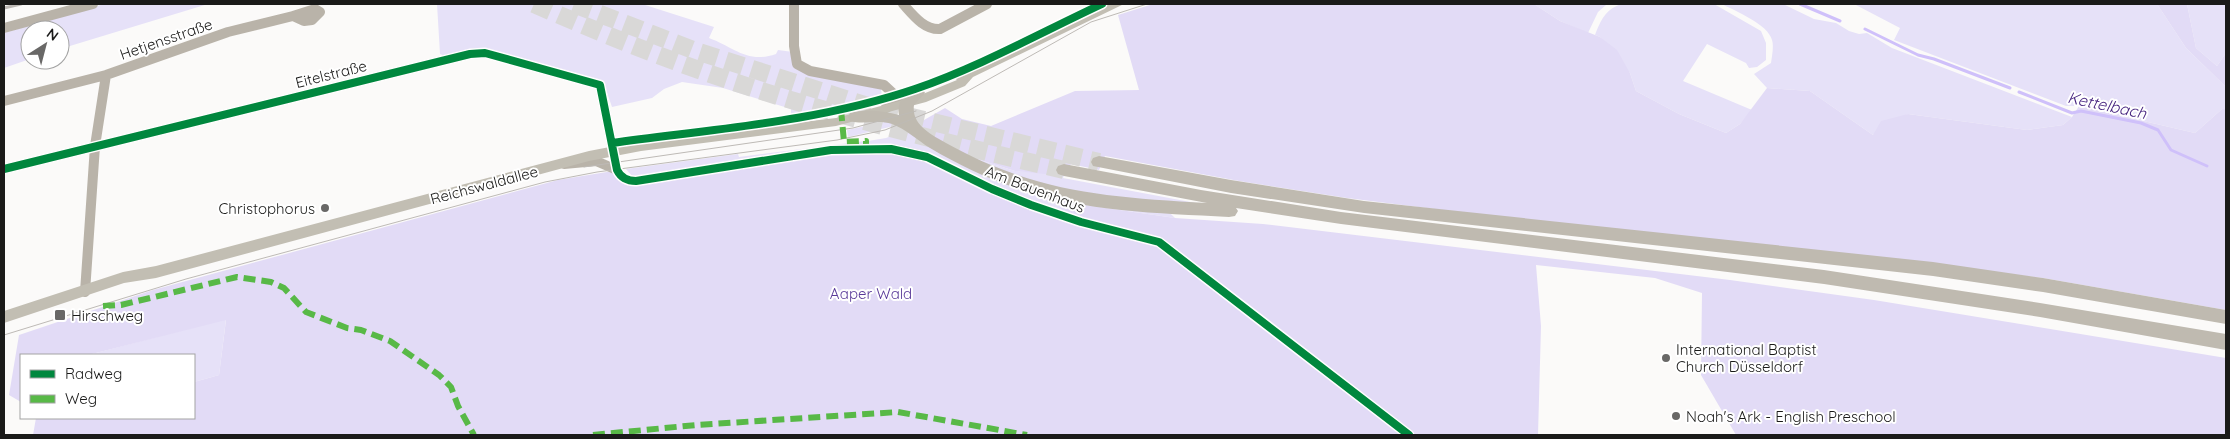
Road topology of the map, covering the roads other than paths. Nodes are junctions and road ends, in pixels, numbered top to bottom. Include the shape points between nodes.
1 (93, 4) edge
2 (794, 4) edge
3 (903, 4) edge
4 (987, 4) edge
5 (1118, 4) edge
6 (293, 16) dead end
7 (4, 28) edge
8 (106, 74) junction
9 (907, 98) junction
10 (4, 101) edge
11 (856, 117) junction
12 (817, 123) junction
13 (912, 127) junction
14 (95, 146) junction
15 (614, 150) junction
16 (1099, 162) tunnel mouth
17 (564, 164) junction
18 (4, 169) edge
19 (617, 170) junction
20 (1064, 170) tunnel mouth
21 (1341, 218) junction
22 (85, 292) junction
23 (4, 317) edge
24 (2226, 317) edge
25 (2226, 342) edge
26 (1409, 435) edge

1 - 7 street
2 - 9 street via 794,46 798,64 810,71 884,85
3 - 4 street via 933,30
5 - 9 main road, Reichswaldallee via 968,75
6 - 8 street, Hetjensstraße via 228,32
8 - 10 street, Hetjensstraße
8 - 14 street, Hetjensstraße
9 - 11 main road, Reichswaldallee via 883,110
9 - 12 main road, Reichswaldallee
9 - 13 highway via 906,115
11 - 12 main road, Reichswaldallee
11 - 13 highway via 889,118
12 - 15 main road, Reichswaldallee
13 - 21 highway via 971,163 1056,194 1120,204 1315,221
14 - 15 street, Eitelstraße via 479,52 600,85
14 - 18 street, Eitelstraße
14 - 22 street
15 - 17 main road, Reichswaldallee
15 - 19 street
16 - 24 highway via 1363,207 1932,269
17 - 19 street, Am Bauenhaus via 596,161
17 - 22 main road, Reichswaldallee via 156,272 127,284
19 - 26 street, Am Bauenhaus via 623,178 636,181 831,150 891,149 927,157 1031,205 1159,242
20 - 21 highway
21 - 25 highway via 1824,277
22 - 23 main road, Reichswaldallee

